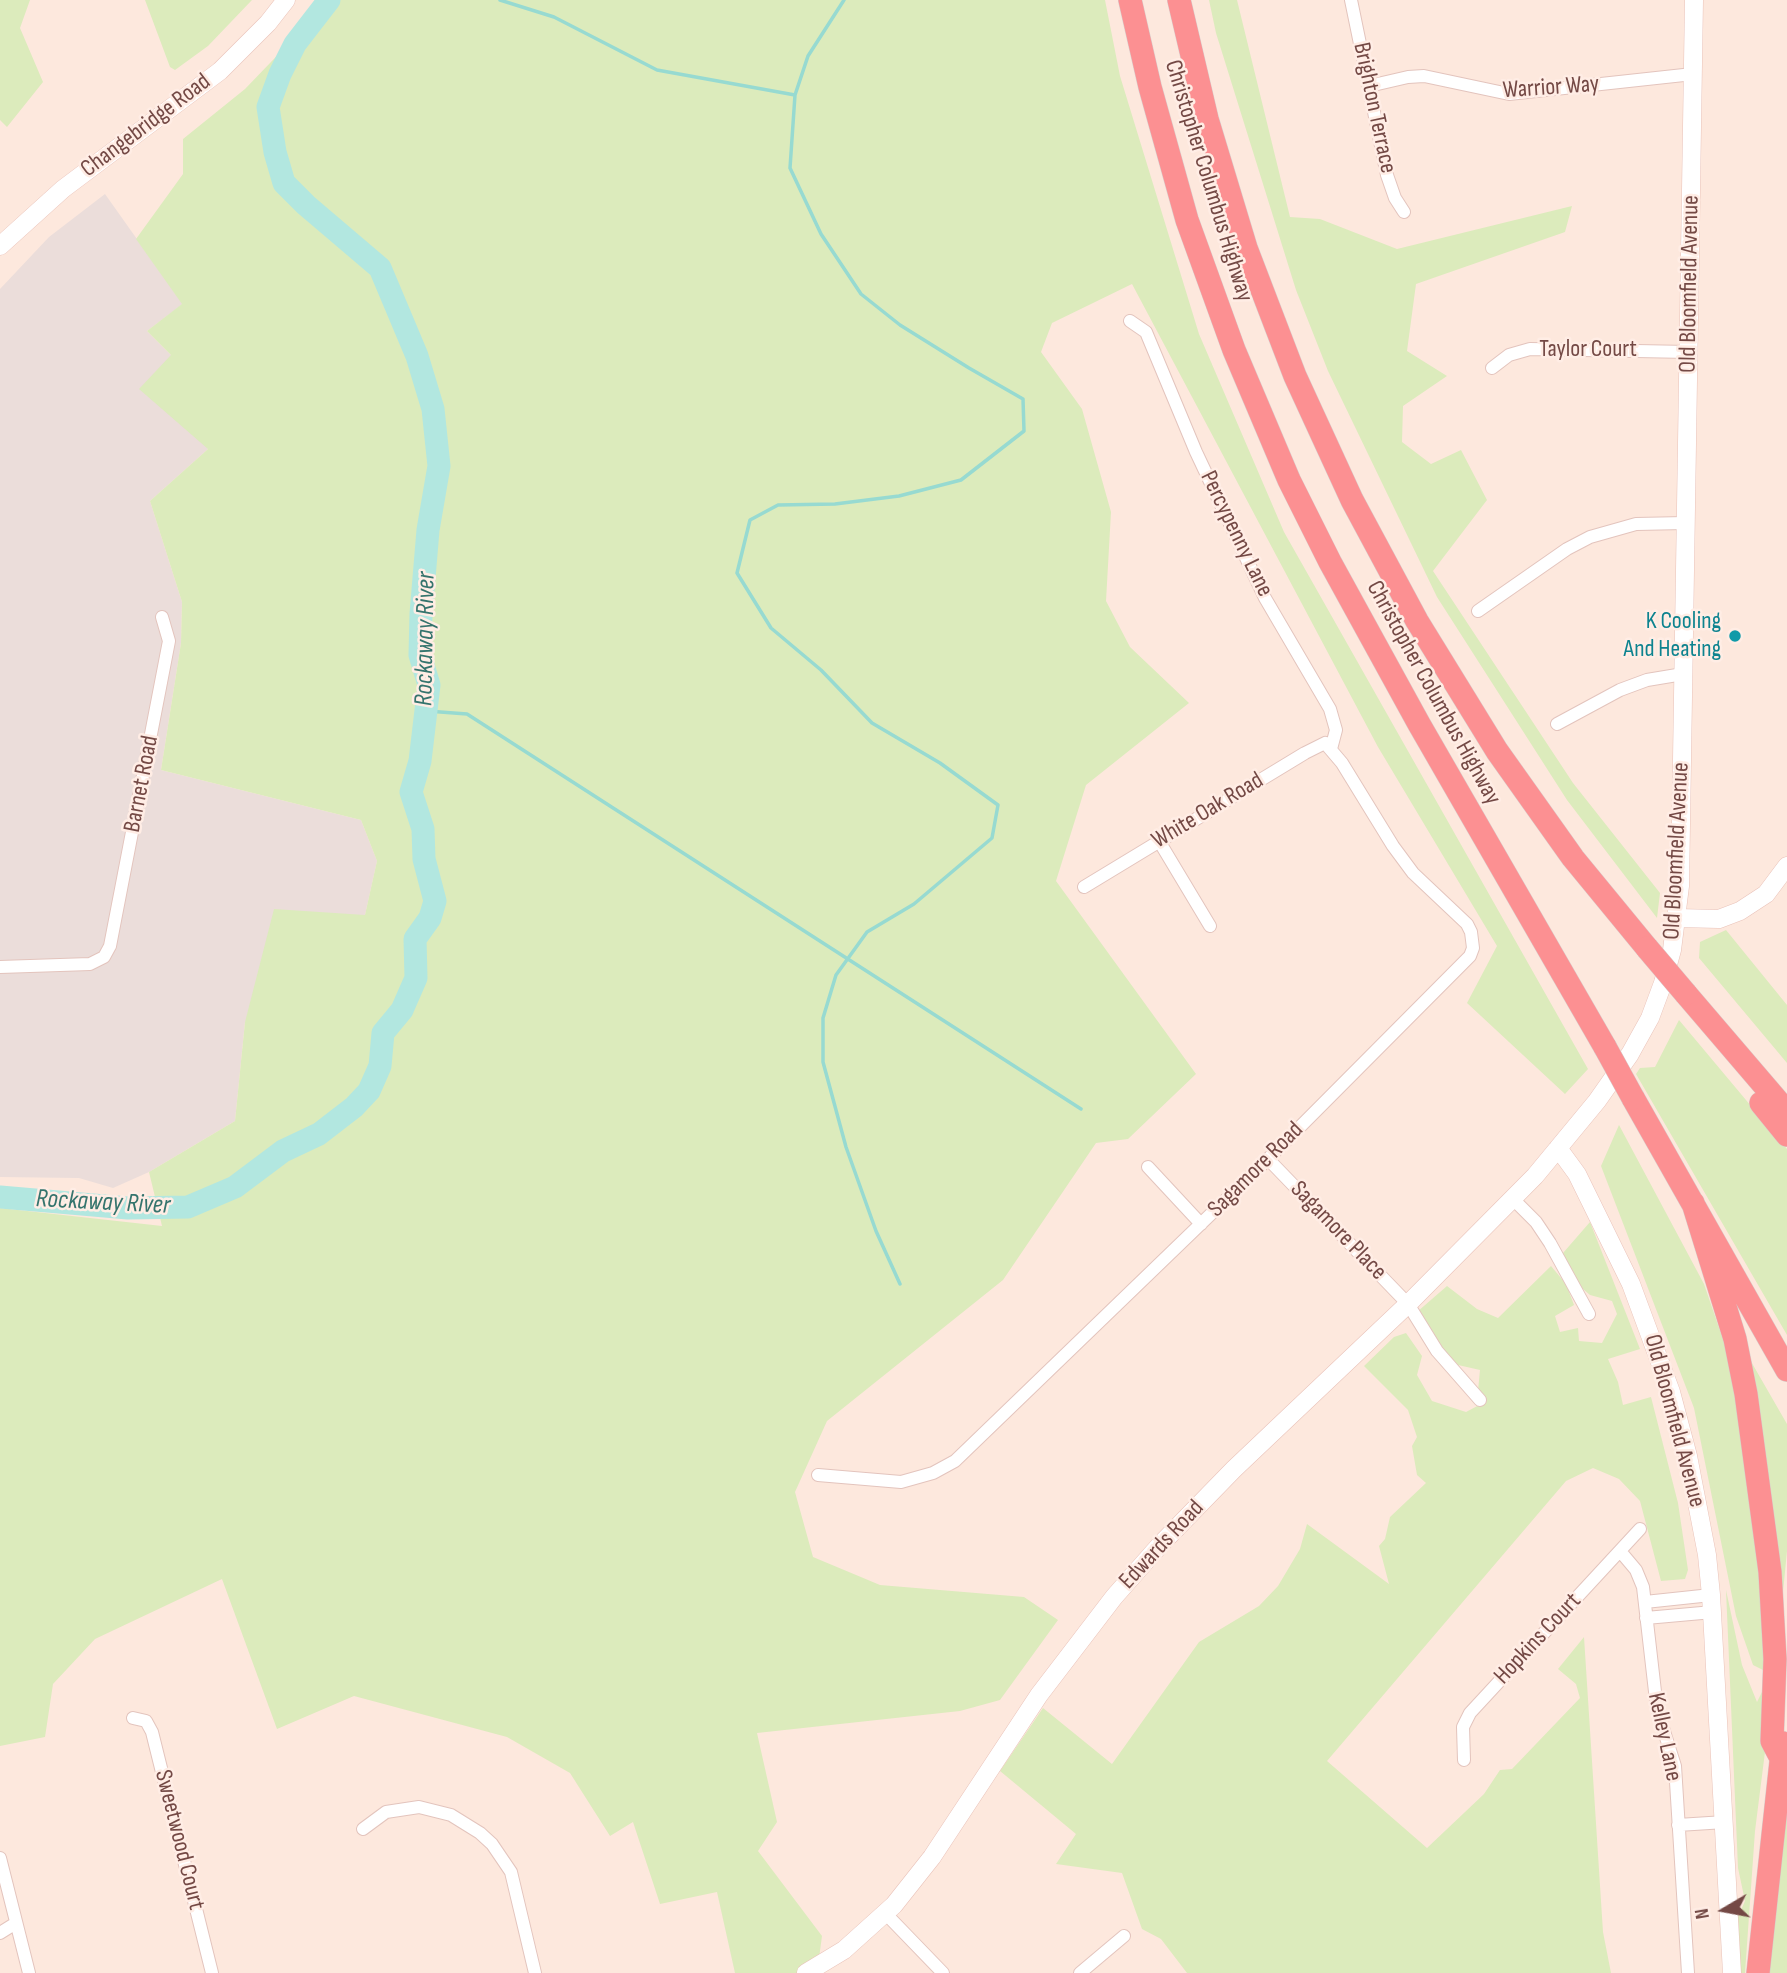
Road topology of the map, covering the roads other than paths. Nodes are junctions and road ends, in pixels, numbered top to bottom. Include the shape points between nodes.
1 (286, 0) edge
2 (1130, 0) edge
3 (1179, 0) edge
4 (1351, 0) edge
5 (1694, 0) edge
6 (1693, 74) junction
7 (1369, 86) junction
8 (1404, 212) dead end
9 (0, 246) edge
10 (1130, 321) dead end
11 (1689, 352) junction
12 (1492, 368) dead end
13 (1685, 523) junction
14 (1478, 611) dead end
15 (162, 617) dead end
16 (1683, 674) junction
17 (1557, 724) dead end
18 (1331, 749) junction
19 (1159, 841) junction
20 (1787, 866) edge
21 (1084, 887) dead end
22 (1677, 918) junction
23 (1210, 926) dead end
24 (0, 967) edge
25 (1728, 1043) junction
26 (1787, 1112) edge
27 (1787, 1135) edge
28 (1558, 1148) junction
29 (1268, 1159) junction
30 (1148, 1167) dead end
31 (1513, 1199) junction
32 (1693, 1203) junction
33 (1201, 1224) junction
34 (1408, 1304) junction
35 (1589, 1314) dead end
36 (1787, 1370) edge
37 (1480, 1400) dead end
38 (818, 1475) dead end
39 (1640, 1529) dead end
40 (1620, 1551) junction
41 (1645, 1601) junction
42 (1712, 1604) junction
43 (1646, 1618) junction
44 (1787, 1706) edge
45 (133, 1718) dead end
46 (1781, 1758) junction
47 (1464, 1760) dead end
48 (1725, 1822) junction
49 (1678, 1825) junction
50 (363, 1829) dead end
51 (0, 1858) edge
52 (886, 1914) junction
53 (16, 1923) junction
54 (0, 1933) edge
55 (1124, 1936) dead end
56 (29, 1973) edge
57 (212, 1973) edge
58 (535, 1973) edge
59 (806, 1973) edge
60 (943, 1973) edge
61 (1080, 1973) edge
62 (1688, 1973) edge
63 (1732, 1973) edge
64 (1758, 1973) edge

1 - 9 street, Changebridge Road via 220,71 63,189
2 - 32 highway, Christopher Columbus Highway, bridge via 1161,131 1198,253 1289,480 1400,690
3 - 25 highway, Christopher Columbus Highway, bridge via 1207,119 1246,248 1295,376 1352,500 1423,632 1497,751 1573,858
4 - 7 street, Brighton Terrace
5 - 6 street, Old Bloomfield Avenue
6 - 7 street, Warrior Way via 1509,94 1424,76
6 - 11 street, Old Bloomfield Avenue
7 - 8 street, Brighton Terrace via 1387,175
10 - 18 street, Percypenny Lane via 1146,332 1265,598 1330,709 1336,730
11 - 12 street, Taylor Court via 1530,349 1508,355
11 - 13 street, Old Bloomfield Avenue
13 - 14 street via 1636,524 1590,537
13 - 16 street, Old Bloomfield Avenue
15 - 24 street, Barnet Road via 169,641 108,950 90,964
16 - 17 street via 1620,690
16 - 22 street, Old Bloomfield Avenue
18 - 19 street, White Oak Road via 1325,743 1305,753
18 - 29 street, Sagamore Road via 1413,873 1467,924 1473,948
19 - 21 street, White Oak Road
19 - 23 street
20 - 22 street via 1766,894 1740,911 1719,919
22 - 28 street, Old Bloomfield Avenue via 1663,983 1645,1027 1597,1101
25 - 26 highway, Christopher Columbus Highway
25 - 27 highway via 1736,1072
28 - 31 street, Edwards Road
28 - 42 street, Old Bloomfield Avenue via 1611,1240 1664,1370 1699,1506
29 - 33 street, Sagamore Road
29 - 34 street, Sagamore Place
30 - 33 street
31 - 34 street, Edwards Road
31 - 35 street via 1550,1243
32 - 36 highway, Christopher Columbus Highway
32 - 46 highway via 1735,1339 1746,1394 1771,1582 1775,1659 1772,1741
33 - 38 street, Sagamore Road via 955,1461 901,1482
34 - 37 street, Sagamore Place via 1437,1351
34 - 52 street, Edwards Road via 1234,1469 1114,1597 1040,1695 932,1857
39 - 40 street, Hopkins Court
40 - 41 street, Kelley Lane via 1640,1577
40 - 47 street, Hopkins Court via 1470,1713 1463,1727
41 - 42 street
41 - 43 street, Kelley Lane
42 - 43 street
42 - 48 street, Old Bloomfield Avenue
43 - 49 street, Kelley Lane via 1657,1709 1675,1766
44 - 46 highway
45 - 57 street, Sweetwood Court via 146,1721 152,1731
46 - 64 highway
48 - 49 street
48 - 63 street, Old Bloomfield Avenue
49 - 62 street, Kelley Lane
50 - 58 street via 386,1812 419,1807 451,1815 480,1833 511,1872
51 - 53 street
52 - 59 street, Edwards Road via 844,1950
52 - 60 street
53 - 54 street
53 - 56 street
55 - 61 street

